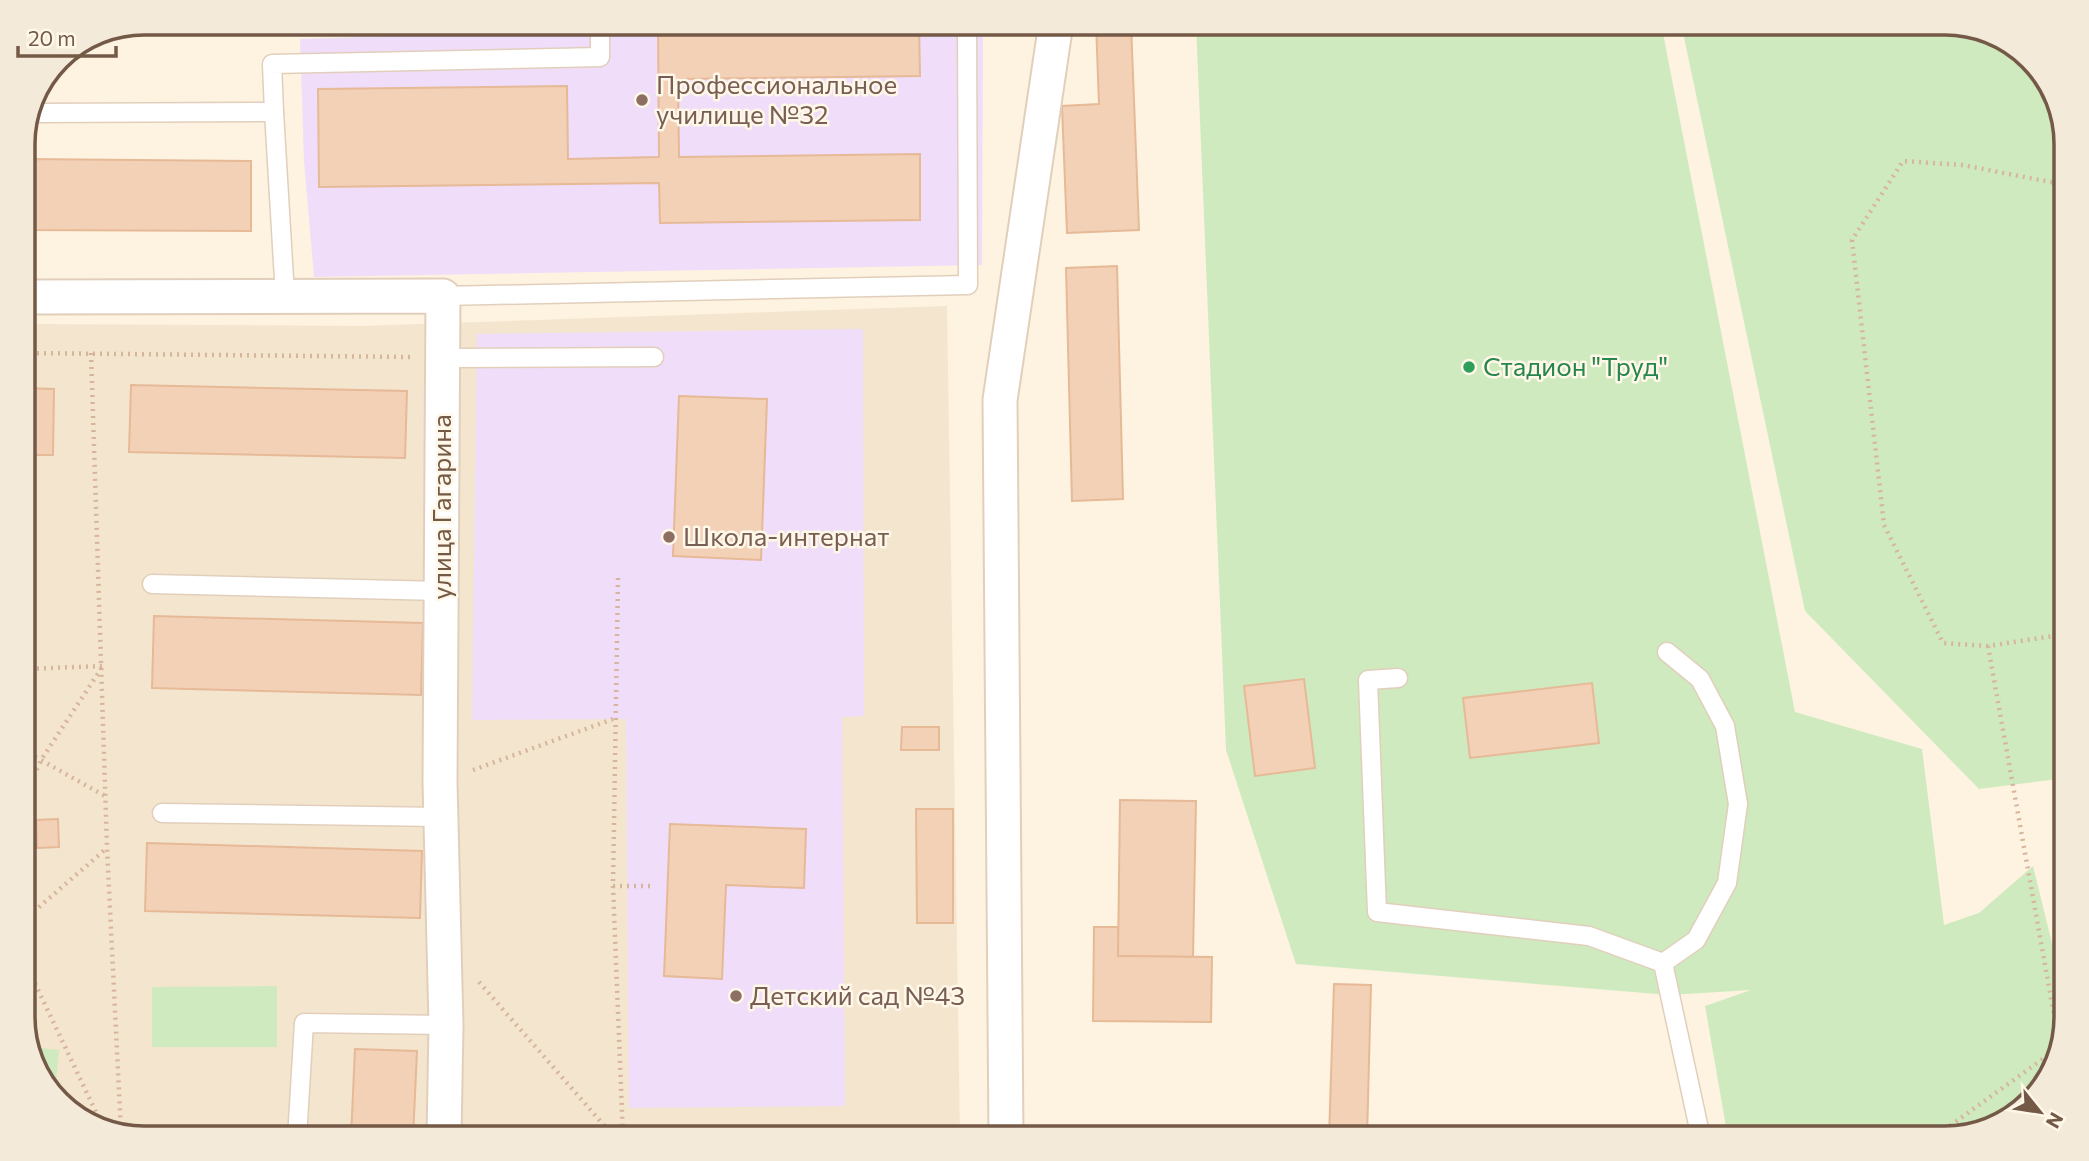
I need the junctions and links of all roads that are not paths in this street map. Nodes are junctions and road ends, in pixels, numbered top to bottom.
1 (600, 35) edge
2 (967, 35) edge
3 (1054, 35) edge
4 (274, 112) junction
5 (40, 113) edge
6 (285, 296) junction
7 (443, 296) junction
8 (35, 297) edge
9 (654, 356) dead end
10 (443, 358) junction
11 (152, 584) dead end
12 (441, 591) junction
13 (1667, 652) dead end
14 (1398, 678) dead end
15 (162, 813) dead end
16 (441, 817) junction
17 (1663, 963) junction
18 (446, 1025) junction
19 (298, 1126) edge
20 (444, 1126) edge
21 (1006, 1126) edge
22 (1698, 1126) edge

1 - 4 lane
2 - 7 lane
3 - 21 street
4 - 5 lane
4 - 6 lane
6 - 7 street
6 - 8 street
7 - 10 street, улица Гагарина
9 - 10 lane
10 - 12 street, улица Гагарина
11 - 12 lane
12 - 16 street, улица Гагарина
13 - 17 lane
14 - 17 lane
15 - 16 lane
16 - 18 street, улица Гагарина
17 - 22 lane
18 - 19 lane
18 - 20 street, улица Гагарина

